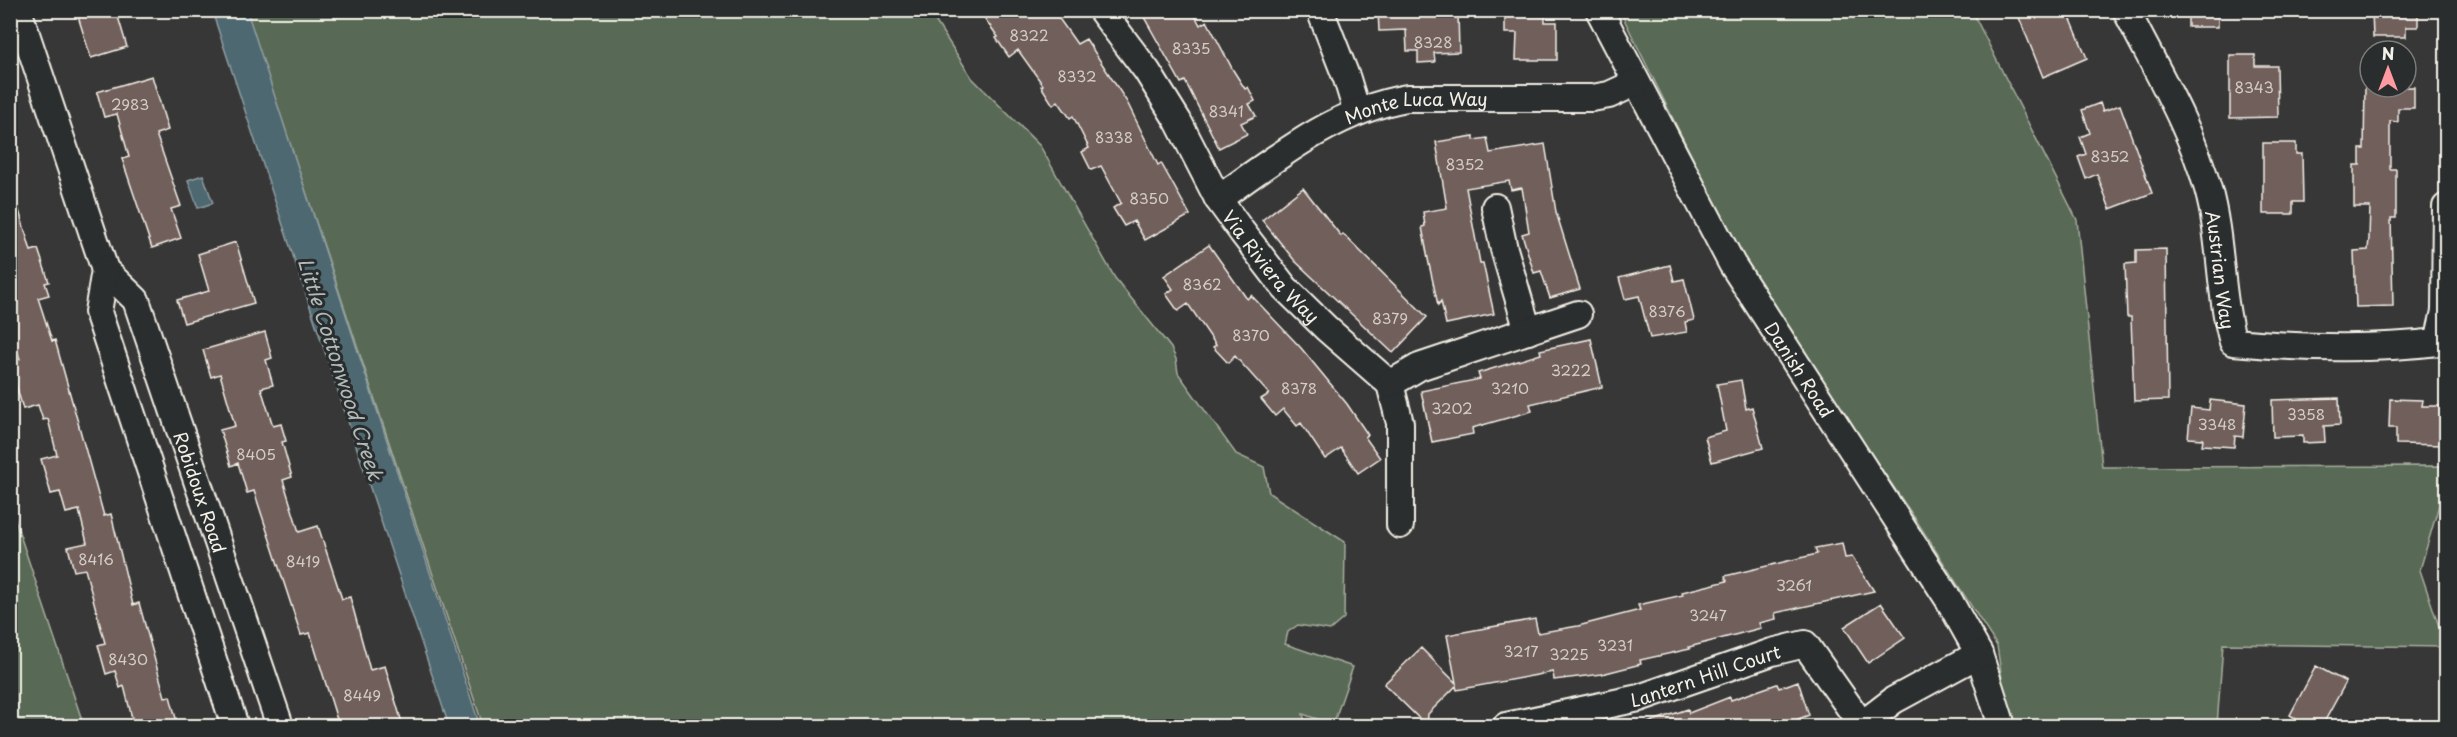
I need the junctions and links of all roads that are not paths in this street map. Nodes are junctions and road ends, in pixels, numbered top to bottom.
1 (18, 10) edge
2 (1101, 10) edge
3 (1320, 10) edge
4 (1599, 10) edge
5 (2126, 10) edge
6 (1635, 83) junction
7 (1357, 112) junction
8 (1218, 199) junction
9 (1495, 207) dead end
10 (2446, 207) edge
11 (105, 270) junction
12 (1578, 314) dead end
13 (1528, 331) junction
14 (1390, 384) junction
15 (1400, 525) dead end
16 (1978, 654) junction
17 (235, 726) edge
18 (280, 726) edge
19 (1506, 726) edge
20 (1861, 726) edge
21 (2002, 726) edge

1 - 11 street, Robidoux Road
2 - 8 street, Via Riviera Way
3 - 7 street
4 - 6 street, Danish Road
5 - 10 street, Austrian Way
6 - 7 street, Monte Luca Way
6 - 16 street, Danish Road
7 - 8 street, Monte Luca Way
8 - 14 street, Via Riviera Way
9 - 13 street
11 - 17 street, Robidoux Road
11 - 18 street, Robidoux Road
12 - 13 street
13 - 14 street
14 - 15 street
16 - 20 street
16 - 21 street, Danish Road
19 - 20 street, Lantern Hill Court

